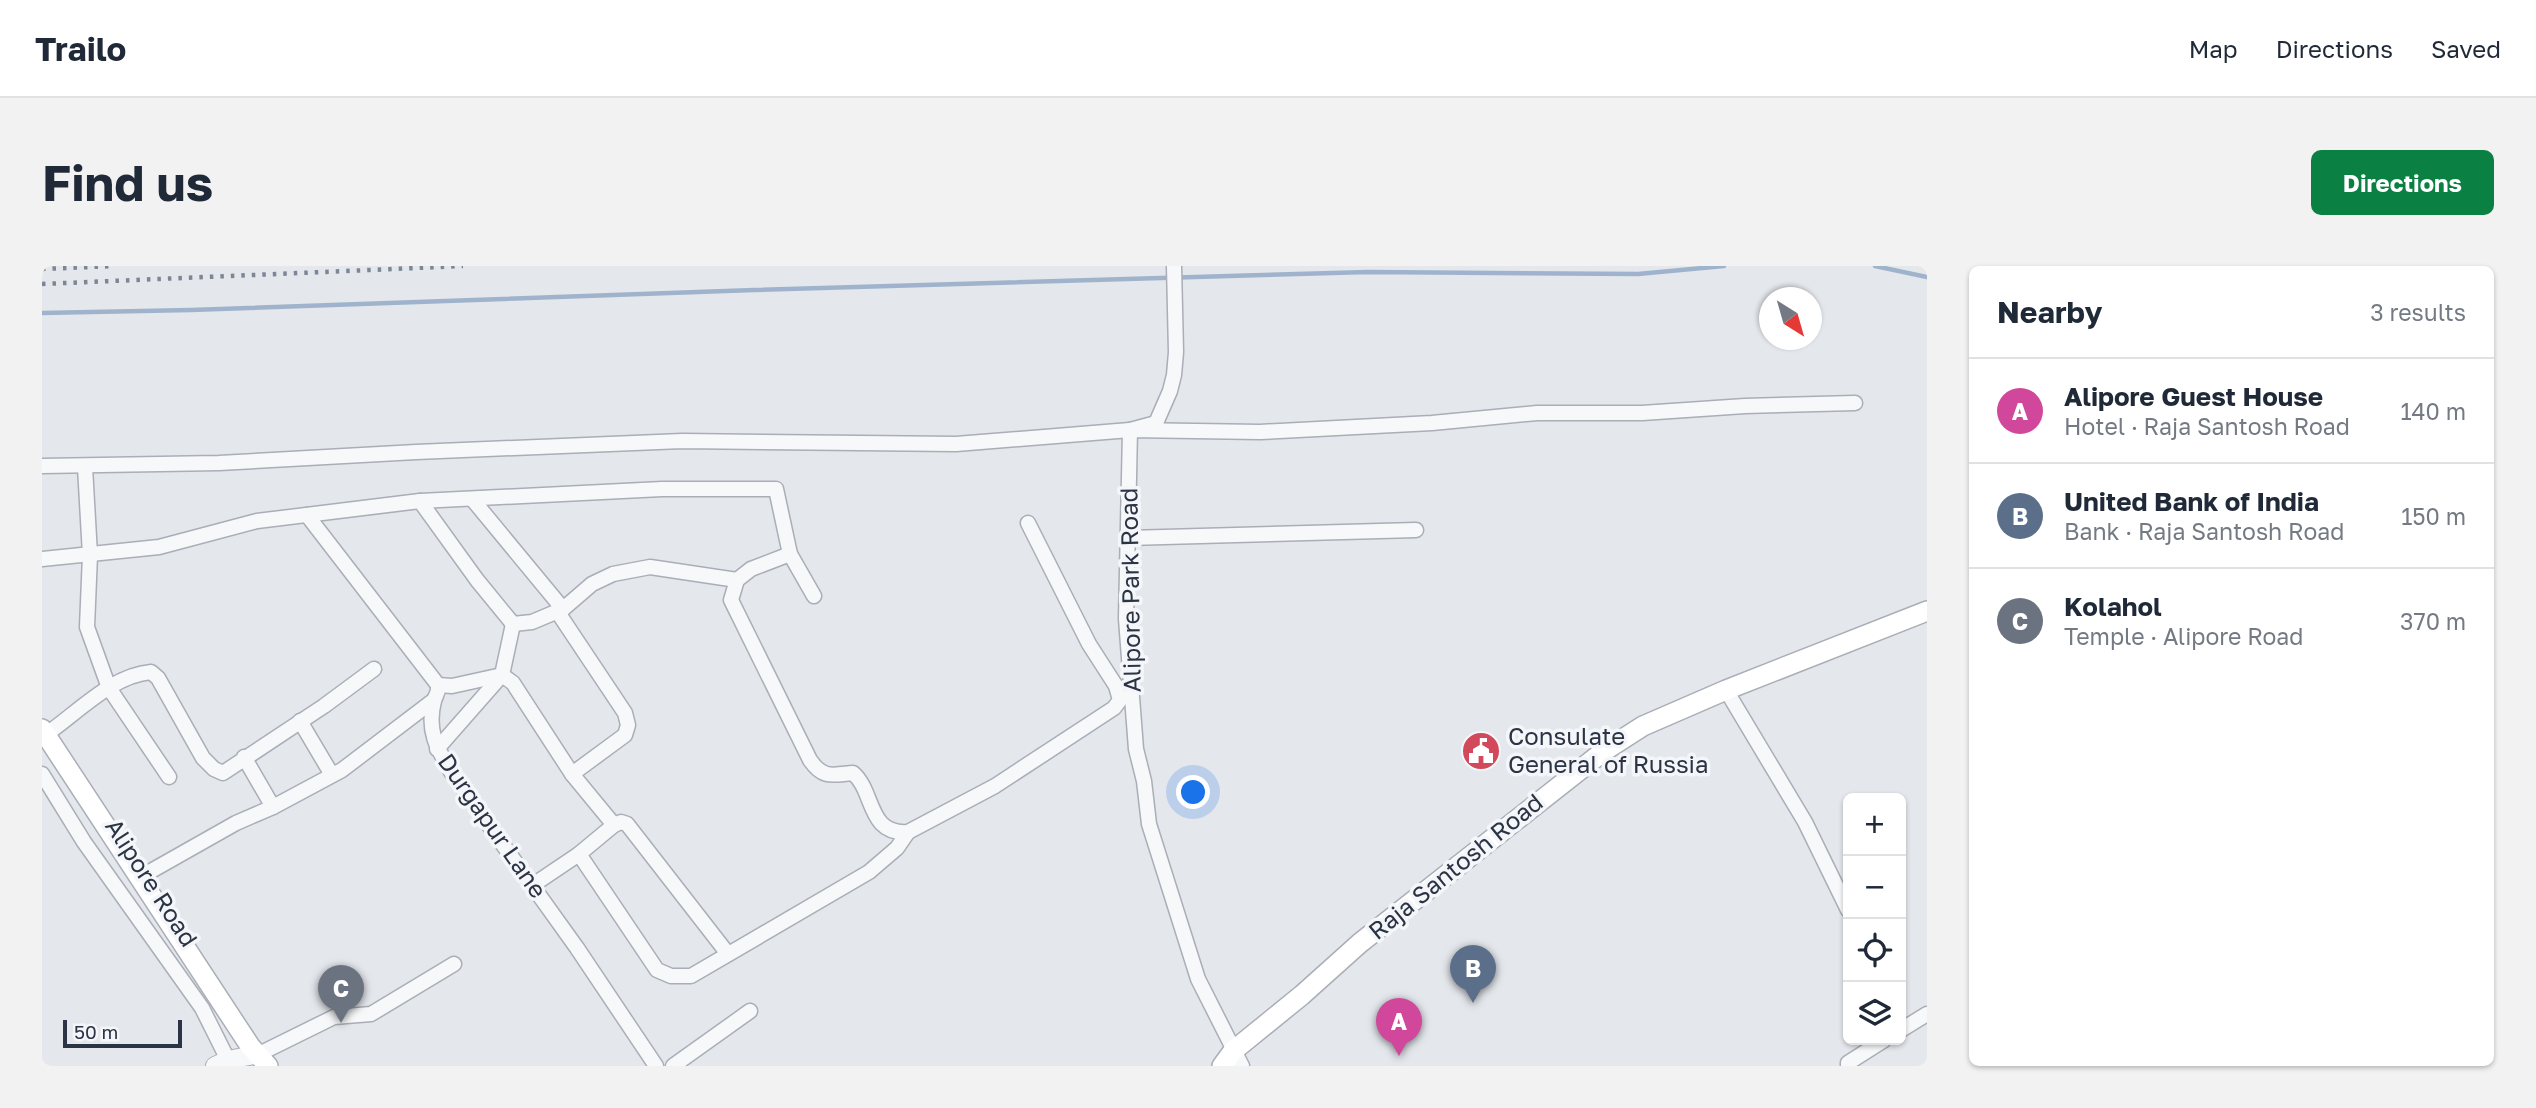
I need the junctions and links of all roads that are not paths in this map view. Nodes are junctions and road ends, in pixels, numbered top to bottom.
1 (1174, 266) edge
2 (1855, 403) dead end
3 (1130, 429) junction
4 (42, 466) edge
5 (85, 467) junction
6 (473, 500) junction
7 (420, 501) junction
8 (307, 515) junction
9 (1028, 523) dead end
10 (1416, 530) dead end
11 (1128, 538) junction
12 (790, 554) junction
13 (90, 555) junction
14 (42, 559) edge
15 (737, 580) junction
16 (814, 596) dead end
17 (560, 610) junction
18 (1927, 611) edge
19 (513, 624) junction
20 (374, 669) dead end
21 (502, 675) junction
22 (438, 685) junction
23 (109, 688) junction
24 (1726, 690) junction
25 (434, 700) junction
26 (42, 713) edge
27 (300, 721) junction
28 (47, 729) edge
29 (437, 749) junction
30 (244, 757) junction
31 (42, 774) edge
32 (572, 774) junction
33 (332, 775) junction
34 (169, 777) dead end
35 (273, 807) junction
36 (614, 825) junction
37 (908, 832) junction
38 (579, 854) junction
39 (144, 874) junction
40 (533, 885) junction
41 (1843, 900) edge
42 (728, 954) junction
43 (454, 964) dead end
44 (750, 1011) dead end
45 (1927, 1014) edge
46 (1906, 1027) edge
47 (1875, 1045) edge
48 (258, 1052) edge
49 (1232, 1061) edge
50 (221, 1063) edge
51 (656, 1066) edge
52 (673, 1066) edge
53 (1848, 1066) edge

1 - 3 street
2 - 3 street
3 - 5 street
3 - 11 street, Alipore Park Road
4 - 5 street
5 - 13 street
6 - 7 street
6 - 12 street
6 - 17 street
7 - 8 street
7 - 19 street
8 - 13 street
8 - 22 street
9 - 37 street
10 - 11 street
11 - 49 street, Alipore Park Road
12 - 15 street
12 - 16 street
13 - 14 street
13 - 23 street
15 - 17 street
15 - 37 street
17 - 19 street
17 - 32 street
18 - 24 main road, Raja Santosh Road
19 - 21 street
20 - 27 street
21 - 22 street
21 - 29 street
21 - 32 street
22 - 25 street, Durgapur Lane
23 - 28 street
23 - 30 street
23 - 34 street
24 - 41 street
24 - 49 main road, Raja Santosh Road
25 - 29 street, Durgapur Lane
25 - 33 street
26 - 28 main road, Alipore Road
27 - 30 street
27 - 33 street
28 - 39 main road, Alipore Road
28 - 48 main road, Alipore Road
29 - 40 street, Durgapur Lane
30 - 35 street
31 - 50 street
32 - 36 street
33 - 35 street
35 - 39 street
36 - 38 street
36 - 42 street
37 - 42 street
38 - 40 street
38 - 42 street
39 - 48 main road, Alipore Road
40 - 51 street, Durgapur Lane
43 - 48 street
44 - 52 street
45 - 46 street
47 - 53 street
48 - 50 street

